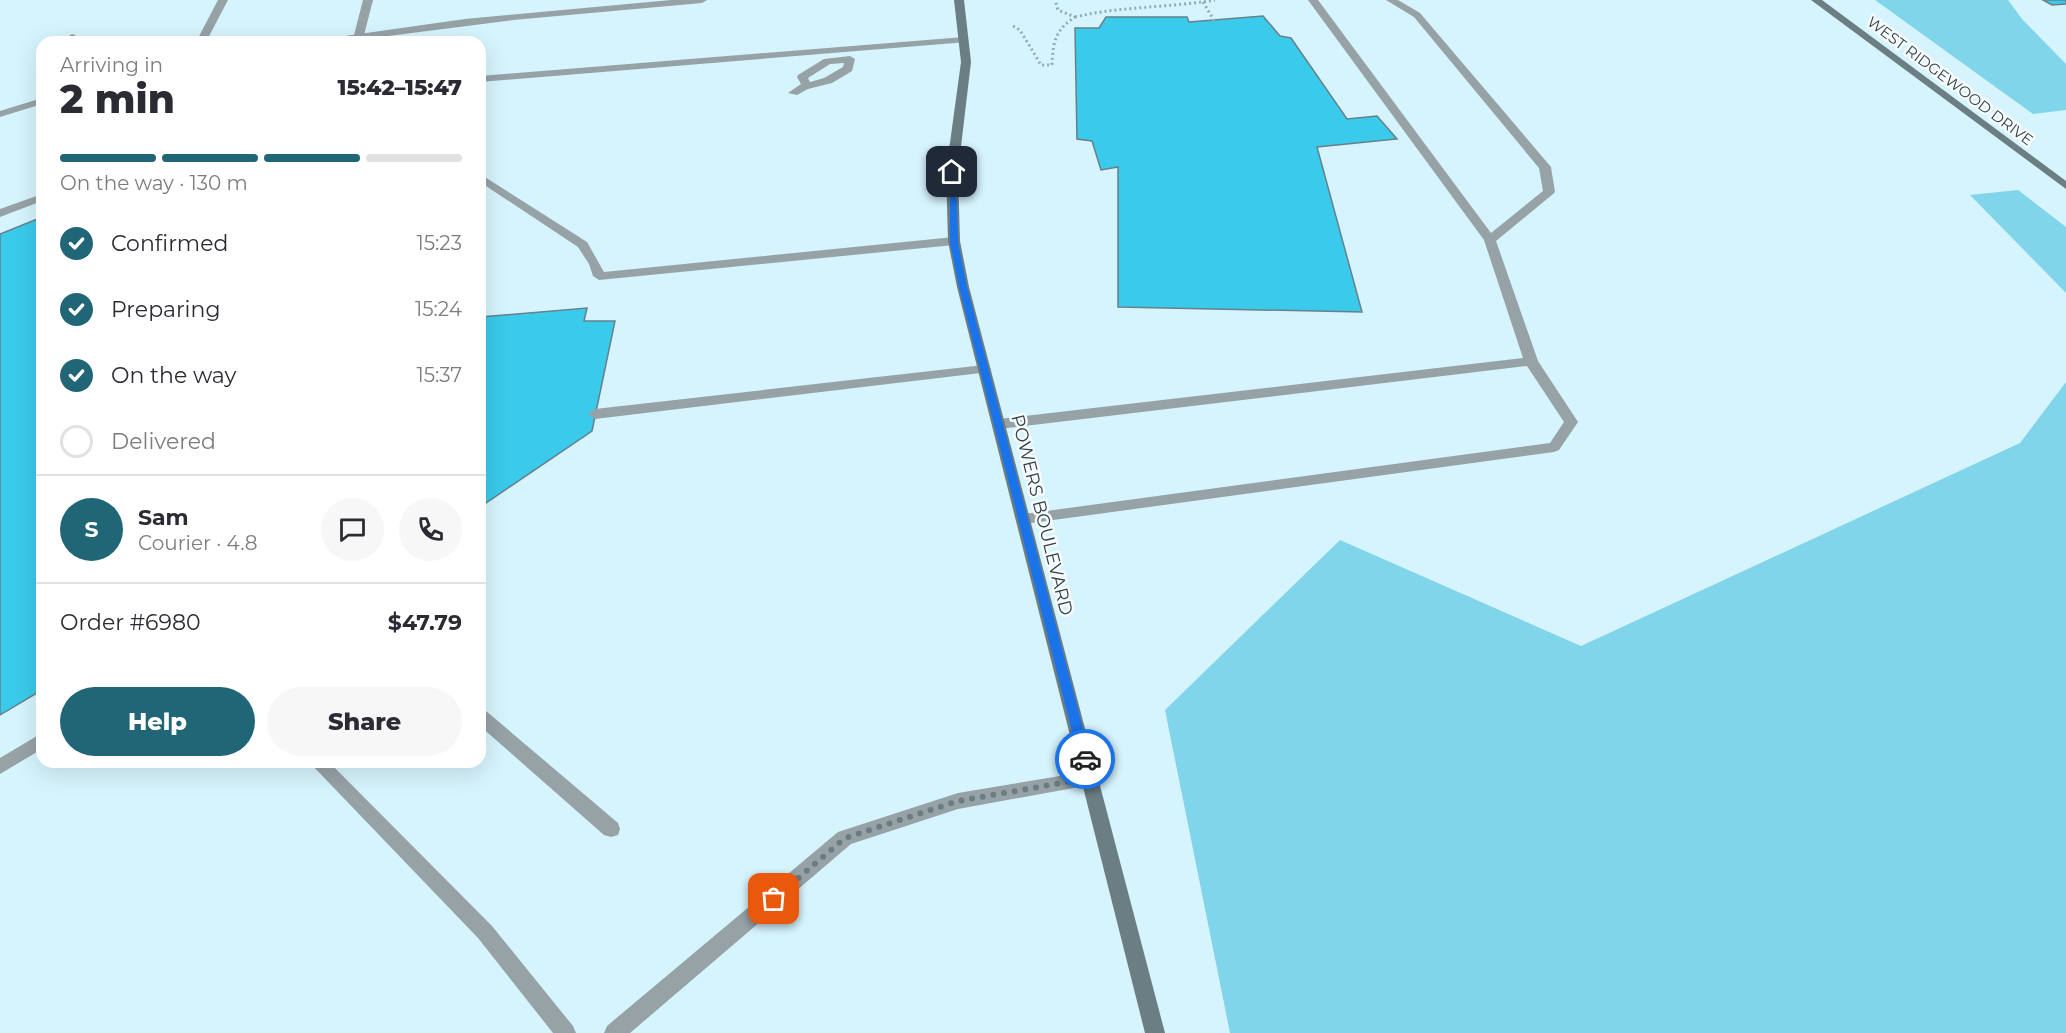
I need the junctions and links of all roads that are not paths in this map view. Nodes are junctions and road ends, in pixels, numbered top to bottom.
1 (223, 0) edge
2 (368, 0) edge
3 (702, 0) edge
4 (959, 0) edge
5 (1313, 0) edge
6 (1391, 0) edge
7 (1816, 0) edge
8 (644, 3) edge
9 (359, 35) junction
10 (204, 36) edge
11 (354, 36) edge
12 (964, 40) junction
13 (874, 47) junction
14 (850, 59) junction
15 (486, 79) edge
16 (806, 84) junction
17 (792, 93) dead end
18 (36, 103) edge
19 (0, 114) edge
20 (486, 181) edge
21 (2066, 186) edge
22 (36, 199) edge
23 (0, 213) edge
24 (1490, 240) junction
25 (954, 242) junction
26 (1531, 362) junction
27 (984, 369) junction
28 (596, 414) dead end
29 (999, 424) junction
30 (1024, 519) junction
31 (486, 721) edge
32 (36, 744) edge
33 (0, 767) edge
34 (324, 768) edge
35 (1090, 778) junction
36 (611, 829) dead end
37 (566, 1033) edge
38 (614, 1033) edge
39 (1155, 1033) edge

1 - 10 street
2 - 9 street
3 - 8 street
4 - 12 street, POWERS BOULEVARD
5 - 24 street
6 - 24 street
7 - 21 street, WEST RIDGEWOOD DRIVE
8 - 9 street
9 - 11 street
12 - 13 street
12 - 25 street, POWERS BOULEVARD
13 - 14 street
13 - 15 street
14 - 16 street
14 - 16 street
16 - 17 street
18 - 19 street
20 - 25 street
22 - 23 street
24 - 26 street
25 - 27 street, POWERS BOULEVARD
26 - 29 street
26 - 30 street
27 - 28 street
27 - 29 street, POWERS BOULEVARD
29 - 30 street, POWERS BOULEVARD
30 - 35 street, POWERS BOULEVARD
31 - 36 street
32 - 33 street
34 - 37 street
35 - 38 street
35 - 39 street, POWERS BOULEVARD

